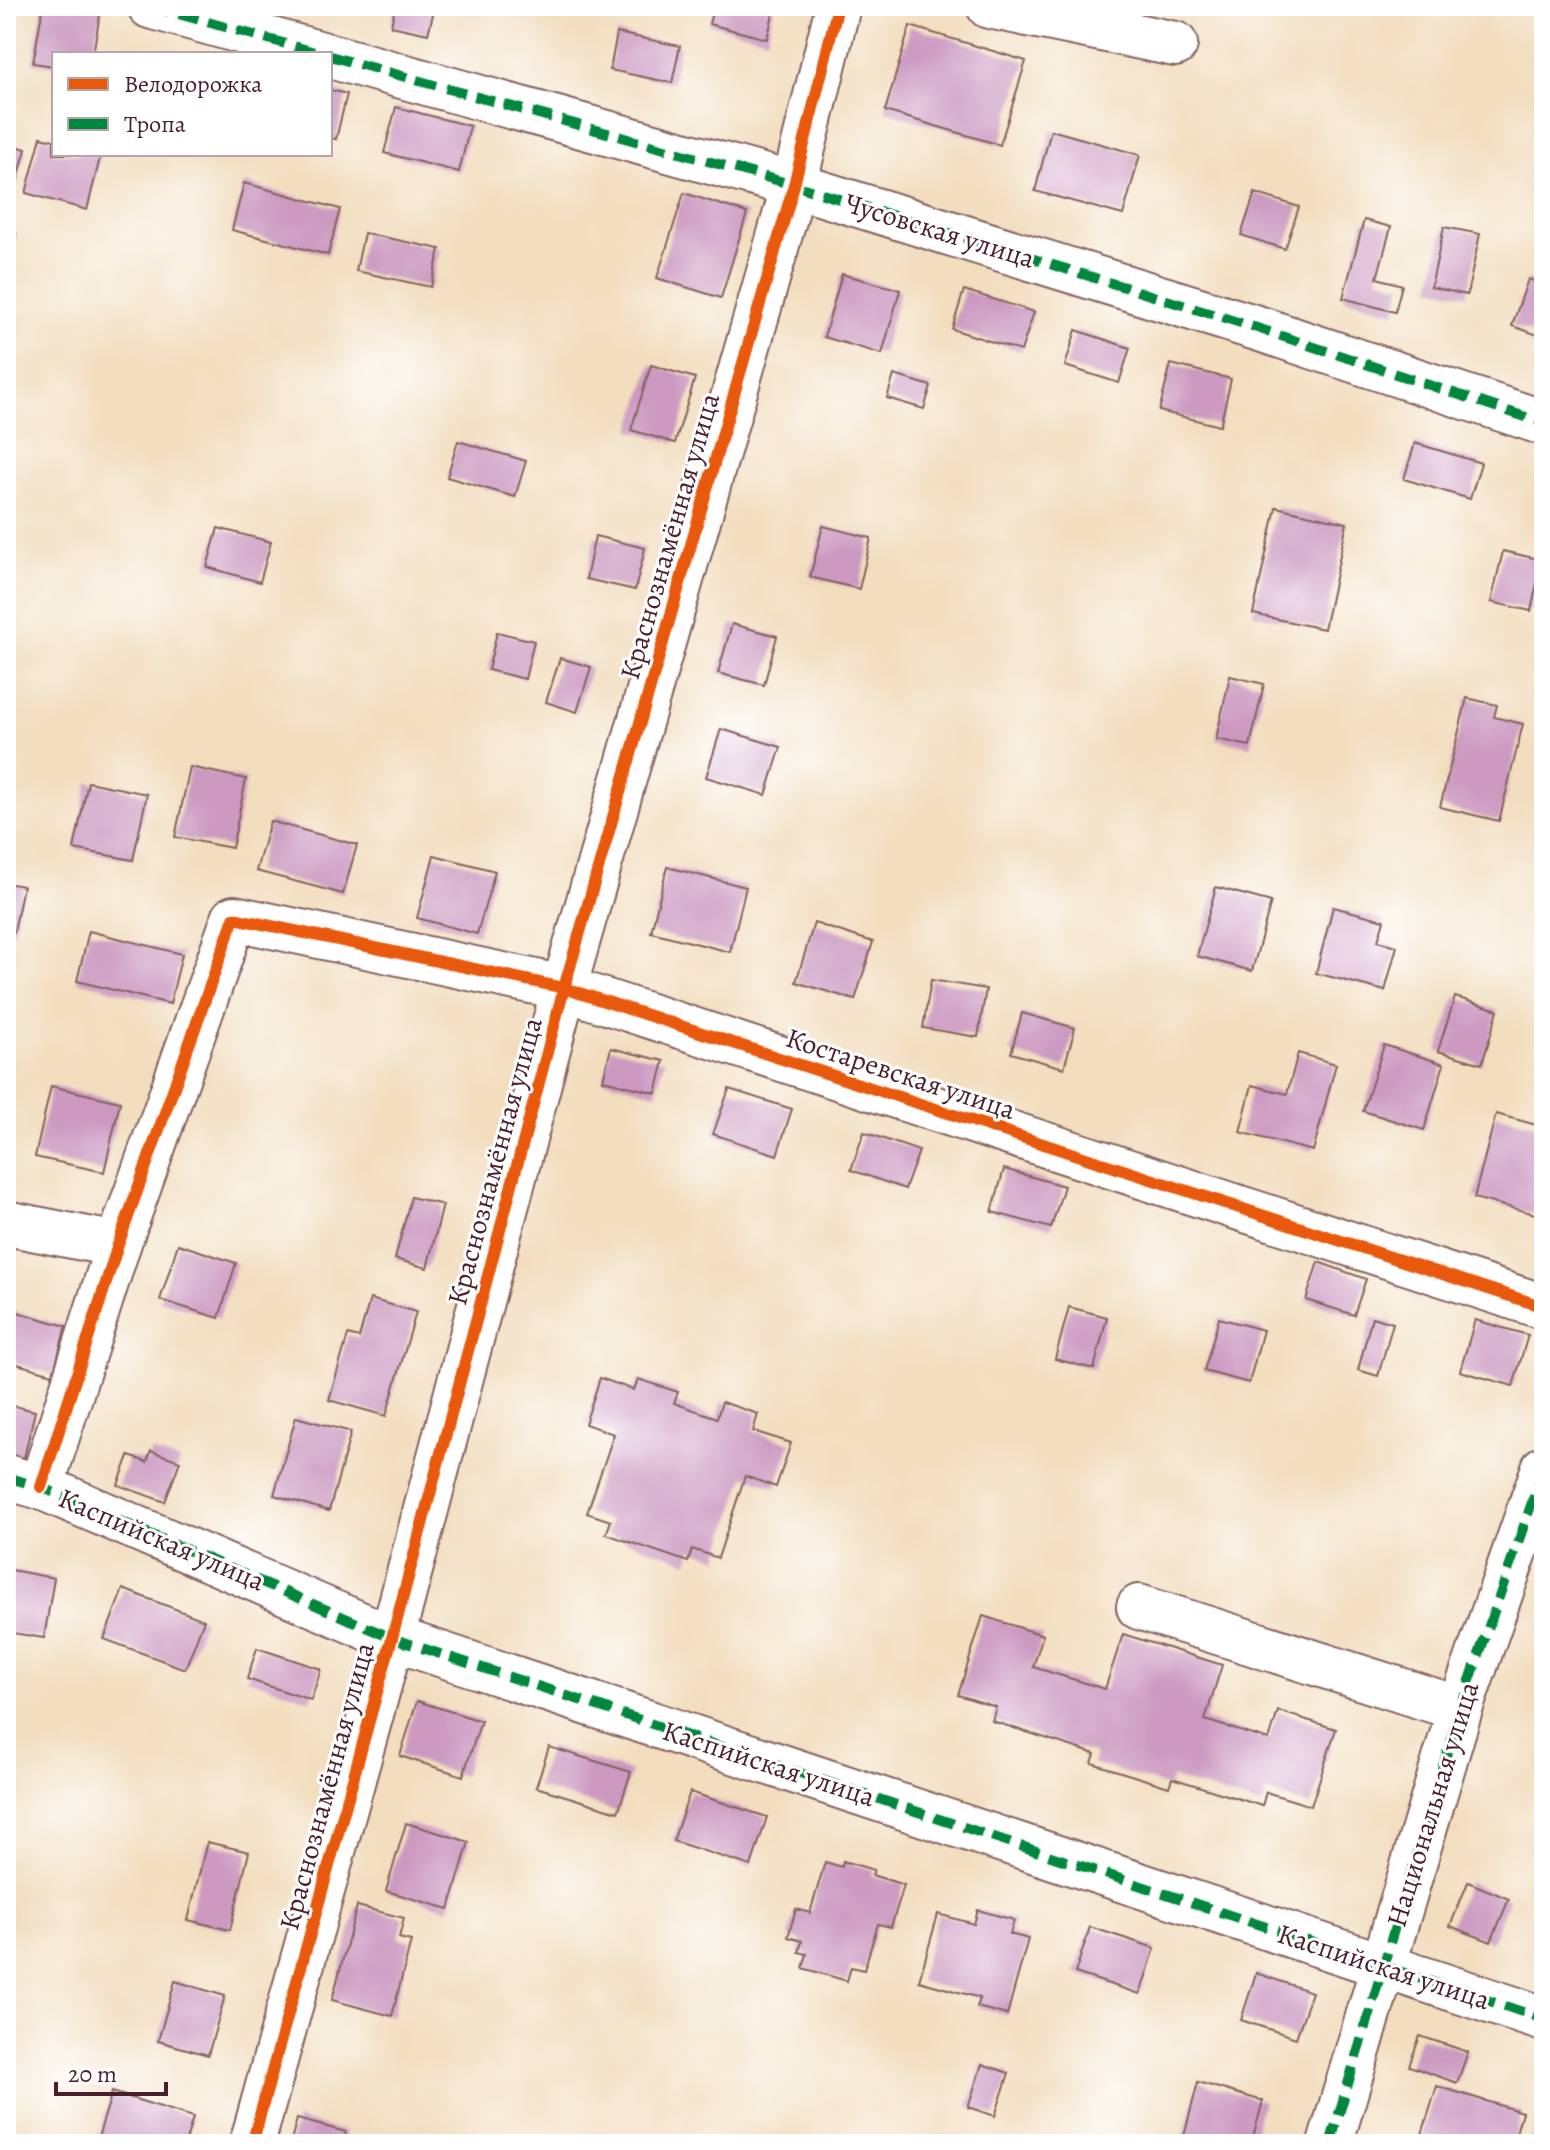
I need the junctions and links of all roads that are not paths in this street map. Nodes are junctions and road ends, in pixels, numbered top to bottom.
1 (150, 6) edge
2 (838, 6) edge
3 (989, 6) edge
4 (1175, 44) dead end
5 (315, 52) edge
6 (332, 57) edge
7 (794, 185) junction
8 (1544, 423) edge
9 (564, 988) junction
10 (6, 1223) edge
11 (118, 1245) junction
12 (1544, 1307) edge
13 (1544, 1468) edge
14 (24, 1482) edge
15 (1139, 1607) dead end
16 (392, 1638) junction
17 (1460, 1709) junction
18 (1382, 1966) junction
19 (1544, 2019) edge
20 (252, 2144) edge
21 (1330, 2144) edge

1 - 5 street
2 - 7 street, Краснознамённая улица
3 - 4 street
6 - 7 street, Чусовская улица
7 - 8 street, Чусовская улица
7 - 9 street, Краснознамённая улица
9 - 11 street, Костаревская улица
9 - 12 street, Костаревская улица
9 - 16 street, Краснознамённая улица
10 - 11 street
11 - 14 street
13 - 17 street, Национальная улица
14 - 16 street, Каспийская улица
15 - 17 street
16 - 18 street, Каспийская улица
16 - 20 street, Краснознамённая улица
17 - 18 street, Национальная улица
18 - 19 street, Каспийская улица
18 - 21 street, Национальная улица

